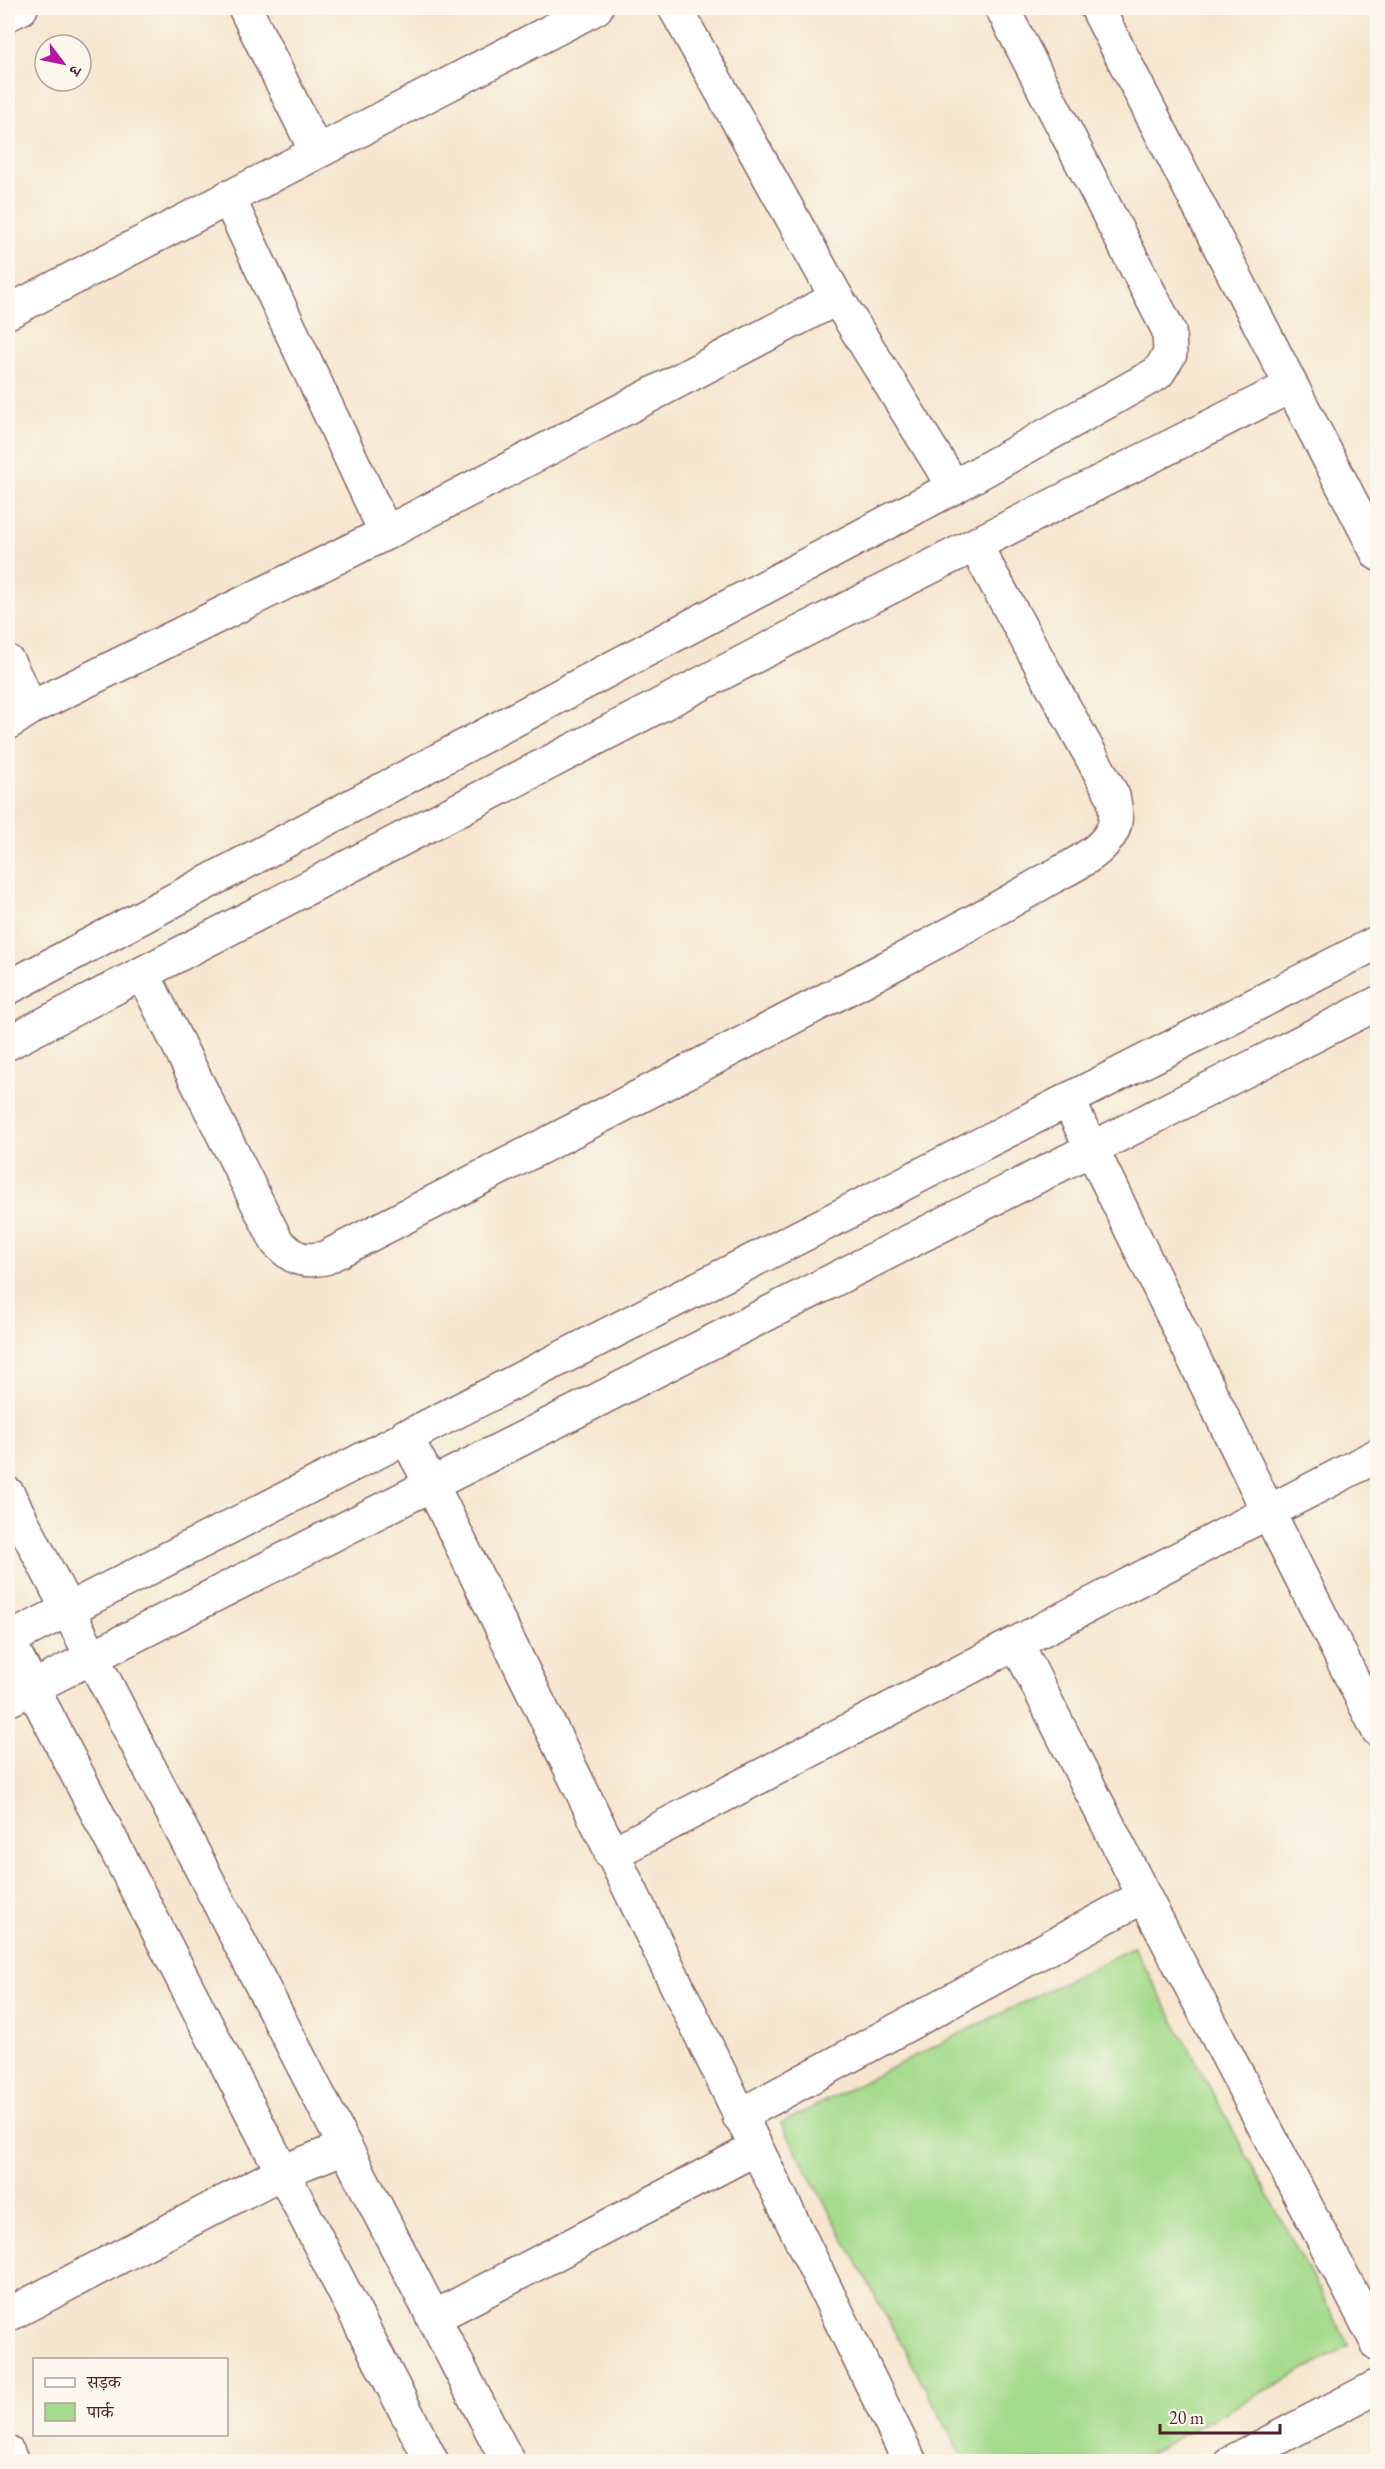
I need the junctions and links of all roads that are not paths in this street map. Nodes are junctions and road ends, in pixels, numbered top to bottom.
1 (21, 8) edge
2 (245, 8) edge
3 (596, 8) edge
4 (675, 8) edge
5 (1002, 8) edge
6 (1097, 8) edge
7 (8, 14) edge
8 (316, 151) junction
9 (228, 197) junction
10 (837, 298) junction
11 (8, 312) edge
12 (1291, 387) junction
13 (954, 487) junction
14 (386, 533) junction
15 (975, 545) junction
16 (1377, 554) edge
17 (8, 662) edge
18 (19, 715) edge
19 (1377, 942) edge
20 (143, 974) junction
21 (8, 988) edge
22 (1377, 1003) edge
23 (8, 1043) edge
24 (1068, 1100) junction
25 (1091, 1150) junction
26 (405, 1436) junction
27 (1377, 1455) edge
28 (432, 1485) junction
29 (8, 1494) edge
30 (1269, 1513) junction
31 (67, 1609) junction
32 (8, 1640) edge
33 (1017, 1644) junction
34 (92, 1658) junction
35 (20, 1694) edge
36 (1377, 1730) edge
37 (611, 1854) junction
38 (1144, 1896) junction
39 (739, 2116) junction
40 (345, 2147) junction
41 (755, 2149) junction
42 (282, 2172) junction
43 (8, 2315) edge
44 (434, 2318) junction
45 (1377, 2344) edge
46 (1377, 2385) edge
47 (8, 2453) edge
48 (12, 2462) edge
49 (432, 2462) edge
50 (508, 2462) edge
51 (910, 2462) edge
52 (1232, 2462) edge

1 - 7 street
2 - 8 street
3 - 8 street
4 - 10 street
5 - 13 street
6 - 12 street
8 - 9 street
9 - 11 street
9 - 14 street
10 - 13 street
10 - 14 street
12 - 15 street
12 - 16 street
13 - 21 street
14 - 18 street
15 - 20 street
15 - 20 street
17 - 18 street
19 - 24 street
20 - 23 street
22 - 25 street
24 - 25 street
24 - 26 street
25 - 28 street
25 - 30 street
26 - 28 street
26 - 31 street
27 - 30 street
28 - 34 street
28 - 37 street
29 - 31 street
30 - 33 street
30 - 36 street
31 - 32 street
31 - 34 street
32 - 35 street
33 - 37 street
33 - 38 street
34 - 35 street
34 - 40 street
35 - 42 street
37 - 39 street
38 - 39 street
38 - 45 street
39 - 41 street
40 - 42 street
40 - 44 street
41 - 44 street
41 - 51 street
42 - 43 street
42 - 49 street
44 - 50 street
46 - 52 street
47 - 48 street

